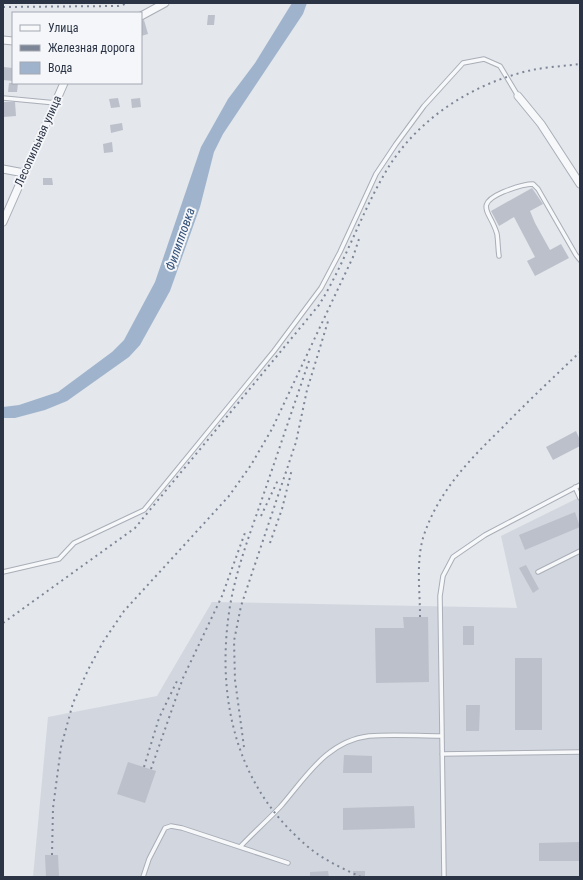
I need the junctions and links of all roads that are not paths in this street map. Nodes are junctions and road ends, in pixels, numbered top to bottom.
1 (165, 3) edge
2 (142, 15) edge
3 (64, 84) edge
4 (518, 96) joint
5 (3, 98) edge
6 (56, 103) junction
7 (3, 169) edge
8 (24, 173) junction
9 (580, 184) edge
10 (3, 222) edge
11 (498, 256) dead end
12 (580, 260) edge
13 (580, 485) edge
14 (575, 487) junction
15 (580, 498) edge
16 (580, 551) edge
17 (3, 572) edge
18 (538, 572) dead end
19 (442, 736) junction
20 (580, 752) edge
21 (442, 754) junction
22 (240, 847) junction
23 (288, 863) dead end
24 (143, 877) edge
25 (444, 877) edge

1 - 2 street
3 - 6 street, Лесопильная улица
4 - 9 street
4 - 17 lane
5 - 6 lane
6 - 8 street, Лесопильная улица
7 - 8 street
8 - 10 street, Лесопильная улица
11 - 12 lane
13 - 14 lane
14 - 15 lane
14 - 19 lane
16 - 18 lane
19 - 21 lane
19 - 22 lane
20 - 21 lane
21 - 25 lane
22 - 23 lane
22 - 24 lane

